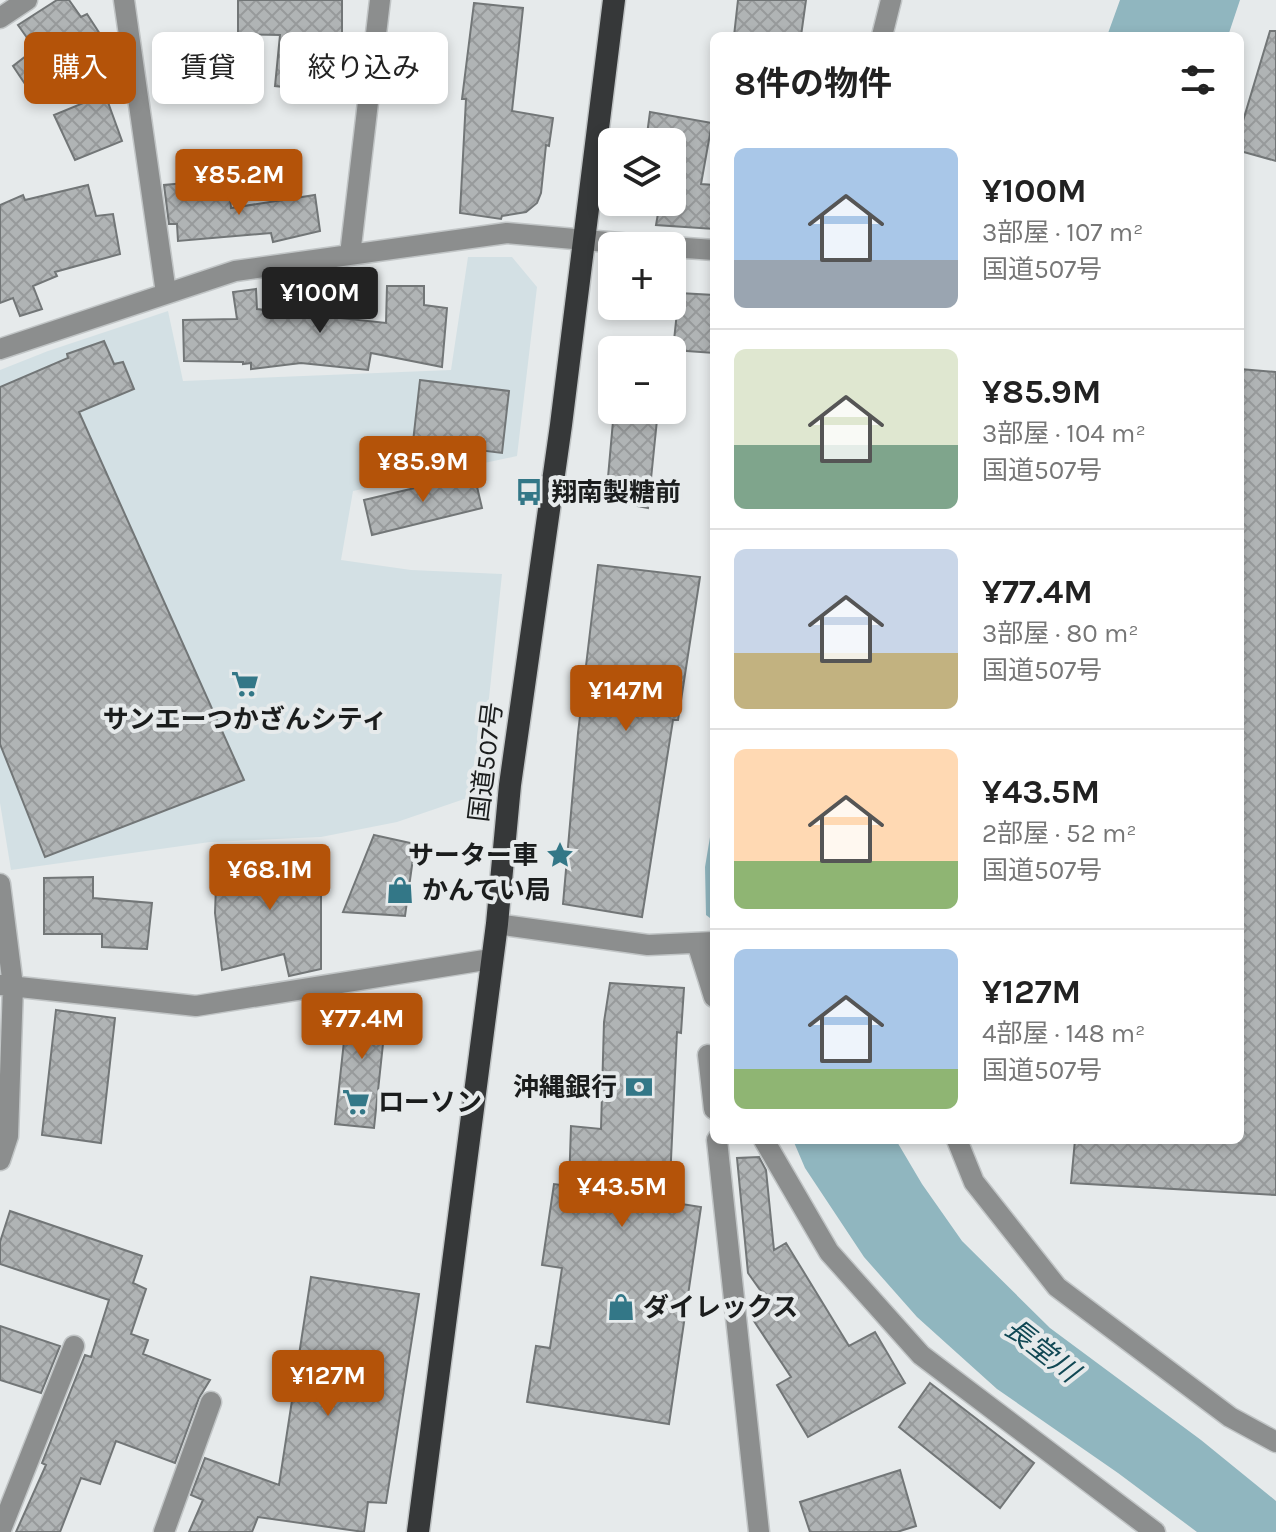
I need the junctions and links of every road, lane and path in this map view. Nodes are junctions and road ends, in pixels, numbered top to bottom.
1 (27, 0) edge
2 (124, 0) edge
3 (380, 0) edge
4 (614, 0) edge
5 (891, 0) edge
6 (0, 18) edge
7 (883, 32) edge
8 (584, 240) junction
9 (598, 241) edge
10 (686, 248) edge
11 (710, 250) edge
12 (350, 255) junction
13 (166, 293) junction
14 (0, 349) edge
15 (0, 884) edge
16 (497, 924) junction
17 (705, 942) edge
18 (491, 959) junction
19 (710, 973) edge
20 (6, 985) edge
21 (708, 1055) dead end
22 (710, 1073) edge
23 (717, 1144) edge
24 (766, 1144) edge
25 (959, 1144) edge
26 (0, 1160) edge
27 (74, 1346) dead end
28 (211, 1402) dead end
29 (1276, 1442) edge
30 (0, 1532) edge
31 (164, 1532) edge
32 (418, 1532) edge
33 (759, 1532) edge
34 (1155, 1532) edge

1 - 6 street
2 - 13 street
3 - 12 street
4 - 8 highway, 国道507号
5 - 7 street
8 - 9 street
8 - 12 street
8 - 16 highway, 国道507号
10 - 11 street
12 - 13 street
13 - 14 street
15 - 20 street
16 - 17 street
16 - 18 highway, 国道507号
17 - 19 street
18 - 20 street
18 - 32 highway, 国道507号
20 - 26 street
21 - 22 street
23 - 33 street
24 - 34 street
25 - 29 street
27 - 30 street
28 - 31 street

